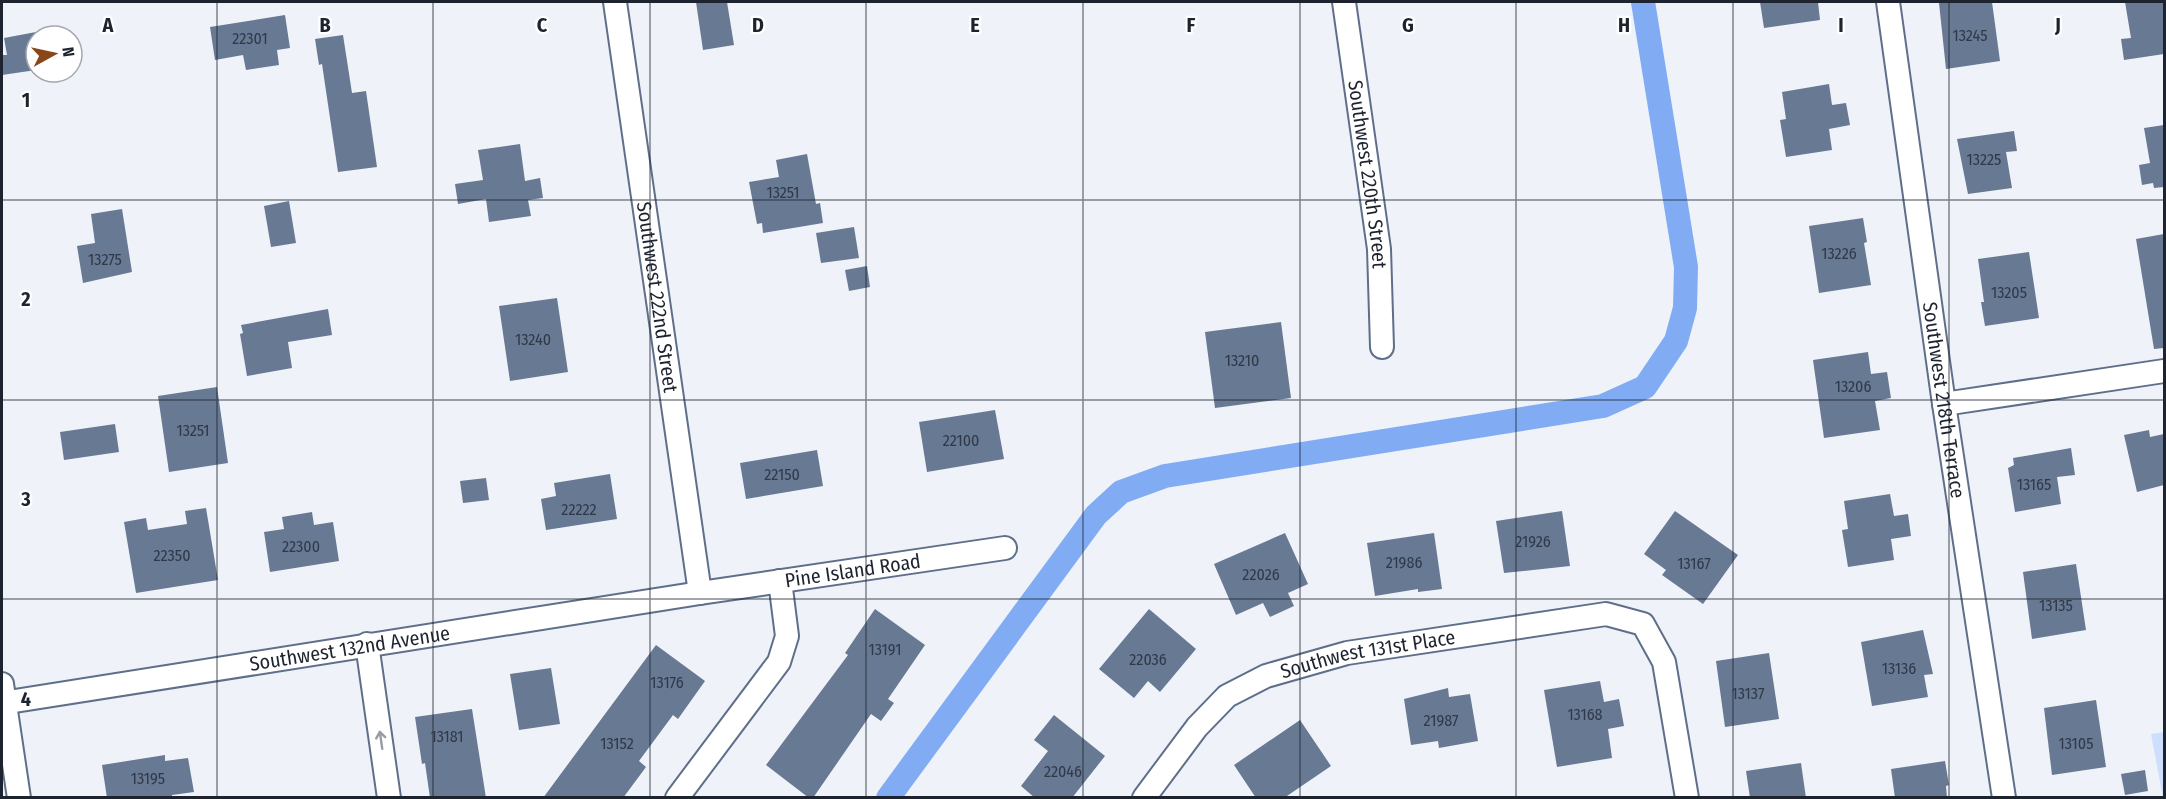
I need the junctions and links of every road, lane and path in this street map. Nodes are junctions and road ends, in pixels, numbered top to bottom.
1 (615, 2) edge
2 (1344, 2) edge
3 (1888, 2) edge
4 (1382, 347) dead end
5 (2164, 371) edge
6 (1944, 404) junction
7 (1005, 548) dead end
8 (780, 581) junction
9 (700, 593) junction
10 (367, 644) junction
11 (2, 696) edge
12 (19, 798) edge
13 (389, 798) edge
14 (677, 798) edge
15 (1144, 798) edge
16 (1687, 798) edge
17 (2004, 798) edge

1 - 9 street, Southwest 222nd Street
2 - 4 street, Southwest 220th Street
3 - 6 street, Southwest 218th Terrace
5 - 6 street
6 - 17 street, Southwest 218th Terrace
7 - 8 street, Pine Island Road
8 - 9 street, Pine Island Road
8 - 14 street
9 - 10 street, Southwest 132nd Avenue
10 - 11 street, Southwest 132nd Avenue
13 -> 10 street
11 - 12 street
15 - 16 street, Southwest 131st Place

